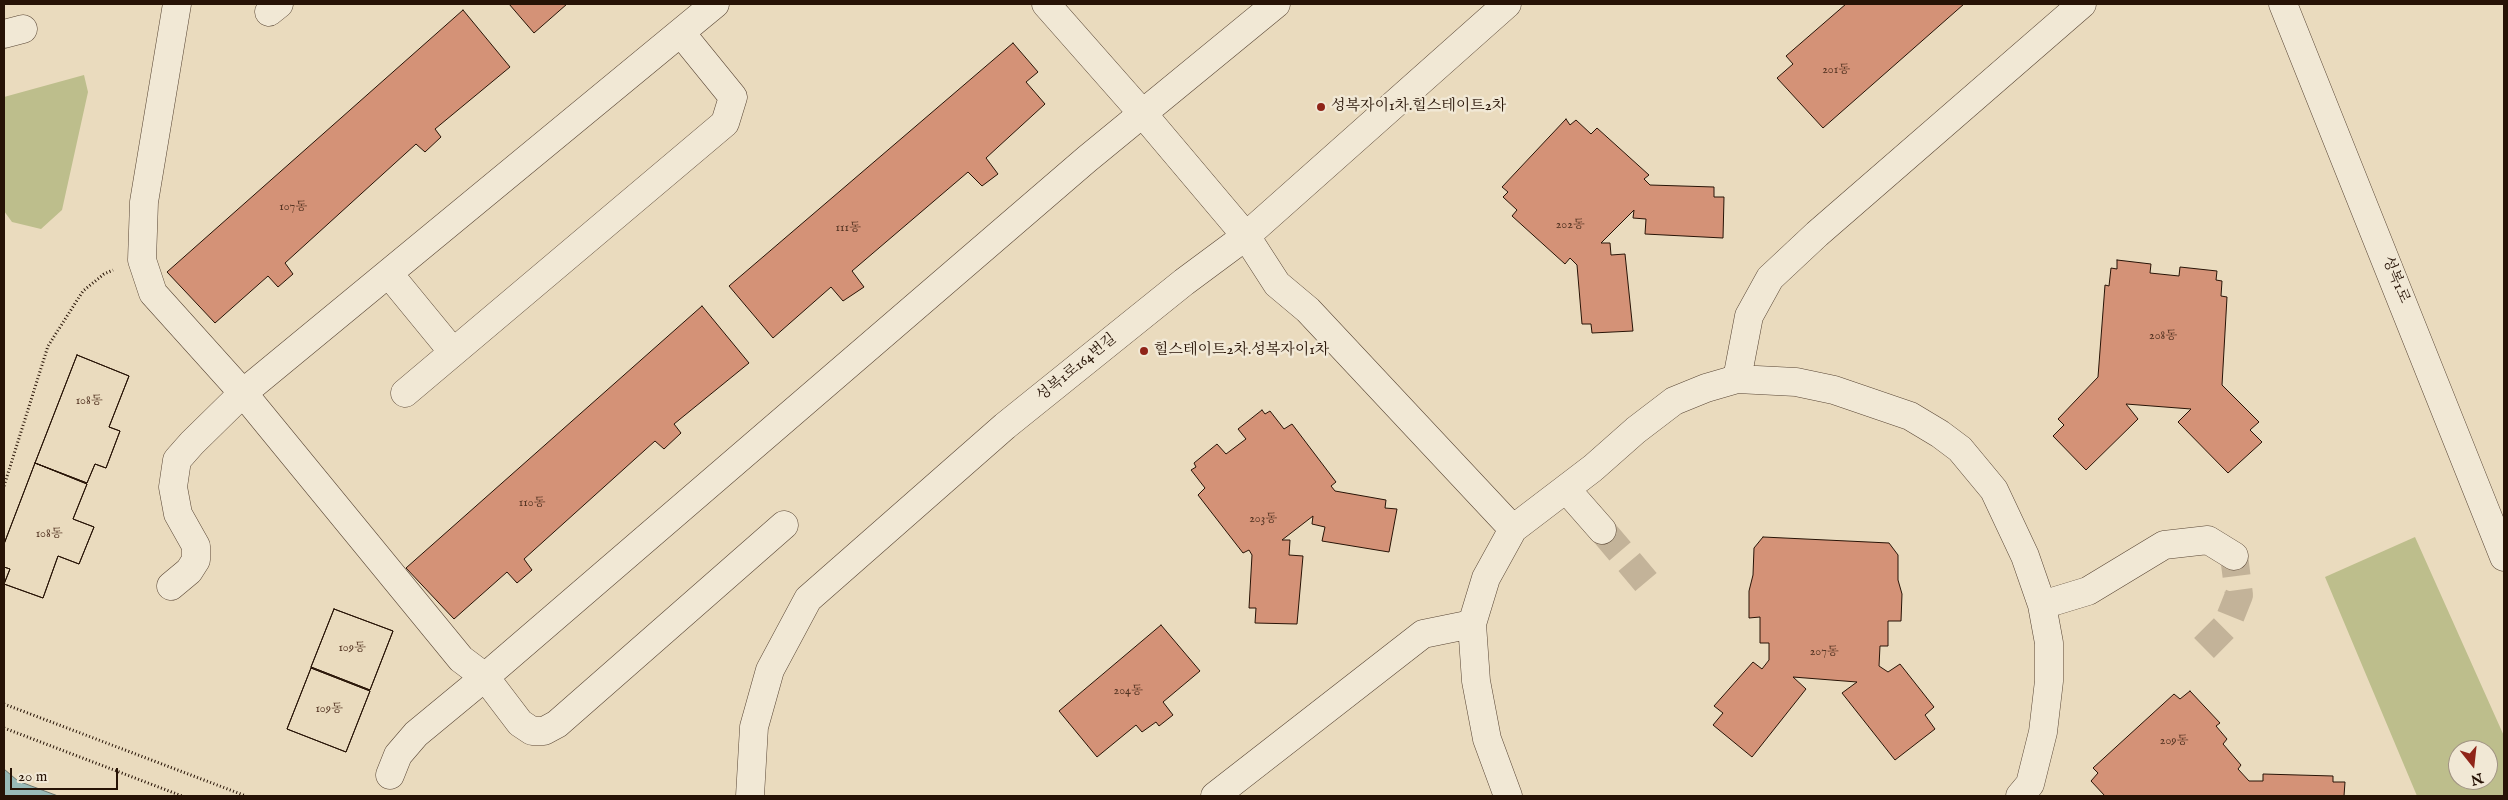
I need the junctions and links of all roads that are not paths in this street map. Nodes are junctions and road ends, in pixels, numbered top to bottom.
1 (178, 4) edge
2 (715, 4) edge
3 (1046, 4) edge
4 (1276, 4) edge
5 (1507, 4) edge
6 (2082, 4) edge
7 (2283, 4) edge
8 (680, 33) junction
9 (1143, 114) junction
10 (1246, 236) junction
11 (389, 274) junction
12 (453, 352) junction
13 (1737, 379) junction
14 (243, 393) junction
15 (405, 393) dead end
16 (1566, 489) junction
17 (784, 526) dead end
18 (1513, 529) junction
19 (1602, 530) tunnel mouth
20 (2234, 556) dead end
21 (2504, 557) edge
22 (171, 586) dead end
23 (2042, 606) junction
24 (1472, 624) junction
25 (485, 677) junction
26 (390, 775) dead end
27 (750, 796) edge
28 (1215, 796) edge
29 (1508, 796) edge
30 (2020, 796) edge

1 - 14 street
2 - 8 street
3 - 9 street
4 - 9 street
5 - 10 street, 성복1로164번길
6 - 13 street
7 - 21 street, 성복1로
8 - 11 street
8 - 12 street
9 - 10 street
9 - 25 street
10 - 18 street
10 - 27 street, 성복1로164번길
11 - 12 street
11 - 14 street
12 - 15 street
13 - 16 street
13 - 23 street
14 - 22 street
14 - 25 street
16 - 18 street
16 - 19 street
17 - 25 street
18 - 24 street
20 - 23 street
23 - 30 street
24 - 28 street
24 - 29 street
25 - 26 street

